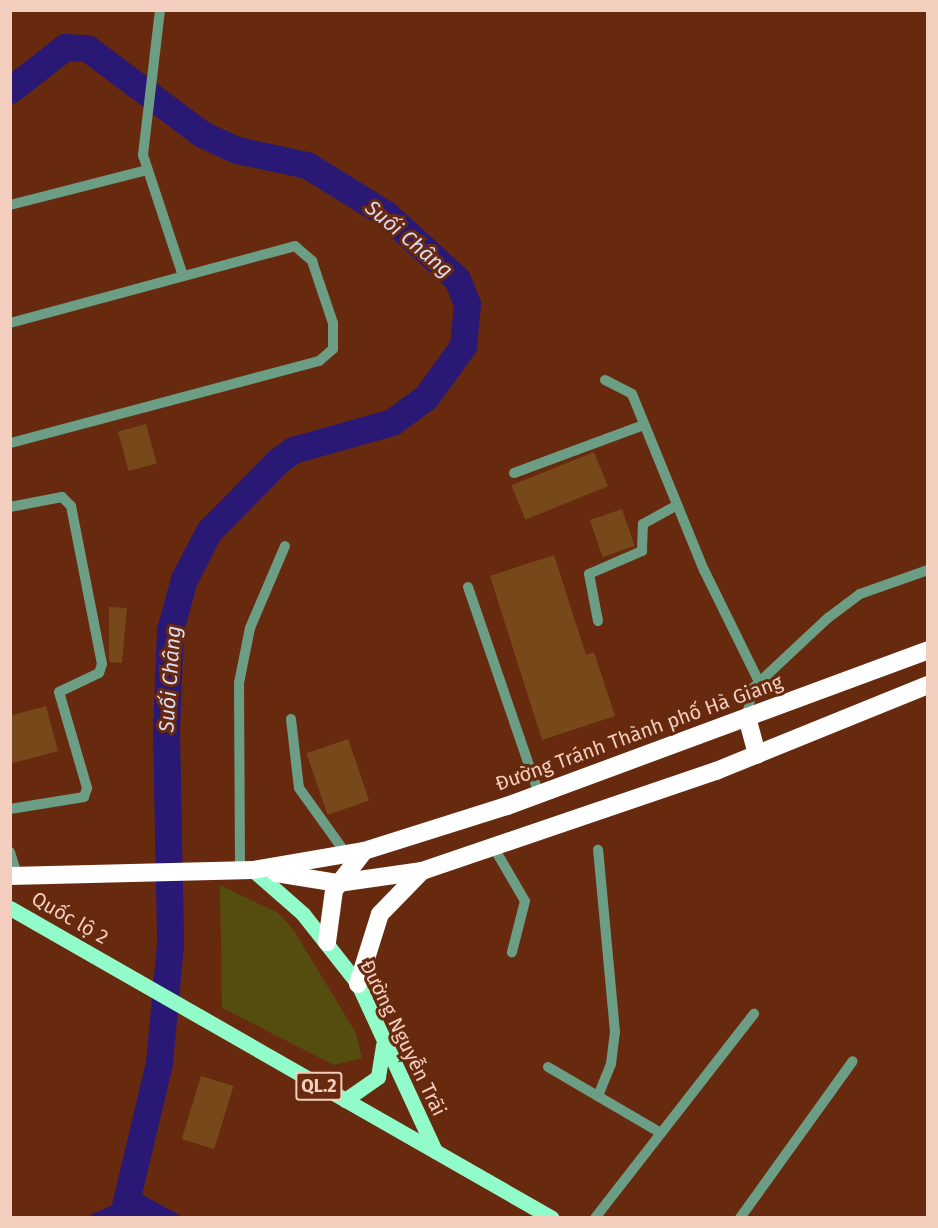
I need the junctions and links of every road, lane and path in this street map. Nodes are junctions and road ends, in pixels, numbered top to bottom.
1 (160, 10) edge
2 (147, 170) junction
3 (10, 205) edge
4 (183, 276) junction
5 (10, 323) edge
6 (604, 380) dead end
7 (644, 425) junction
8 (10, 443) edge
9 (514, 473) dead end
10 (677, 505) junction
11 (10, 507) edge
12 (285, 546) dead end
13 (927, 570) edge
14 (468, 587) dead end
15 (598, 621) dead end
16 (927, 650) edge
17 (759, 682) junction
18 (927, 685) edge
19 (747, 717) junction
20 (291, 719) dead end
21 (757, 754) junction
22 (539, 794) junction
23 (10, 809) edge
24 (494, 848) junction
25 (598, 850) dead end
26 (10, 852) edge
27 (356, 853) junction
28 (241, 870) junction
29 (422, 870) junction
30 (13, 874) edge
31 (338, 883) junction
32 (10, 908) edge
33 (327, 942) junction
34 (512, 952) dead end
35 (358, 984) junction
36 (754, 1014) dead end
37 (204, 1019) joint
38 (383, 1042) junction
39 (853, 1061) dead end
40 (548, 1067) dead end
41 (598, 1096) junction
42 (345, 1100) junction
43 (661, 1133) junction
44 (435, 1151) junction
45 (552, 1218) edge
46 (595, 1218) edge
47 (740, 1218) edge

1 - 2 street
2 - 3 street
2 - 4 street
4 - 5 street
4 - 8 street
6 - 7 street
7 - 9 street
7 - 10 street
10 - 15 street
10 - 17 street
11 - 23 street
12 - 28 street
13 - 17 street
14 - 22 street
16 - 19 highway, Đường Tránh Thành phố Hà Giang
17 - 19 street
18 - 21 highway
19 - 21 highway
19 - 22 highway, Đường Tránh Thành phố Hà Giang
20 - 27 street
21 - 24 highway
22 - 27 highway, Đường Tránh Thành phố Hà Giang
24 - 29 highway
24 - 34 street
25 - 41 street
26 - 30 street
27 - 28 highway, Đường Tránh Thành phố Hà Giang
27 - 31 highway
28 - 30 highway
28 - 31 highway
28 - 33 main road, Đường Nguyễn Trãi
29 - 31 highway
29 - 35 highway
31 - 33 highway
32 - 37 main road, Quốc lộ 2 / QL.2
33 - 35 main road, Đường Nguyễn Trãi
35 - 38 main road, Đường Nguyễn Trãi
36 - 43 street
37 - 42 main road, Đường Nguyễn Trãi / QL.2
38 - 42 main road
38 - 44 main road, Đường Nguyễn Trãi
39 - 47 street
40 - 41 street
41 - 43 street
42 - 44 main road, Đường Nguyễn Trãi / QL.2
43 - 46 street
44 - 45 main road, Đường Nguyễn Trãi / QL.2

